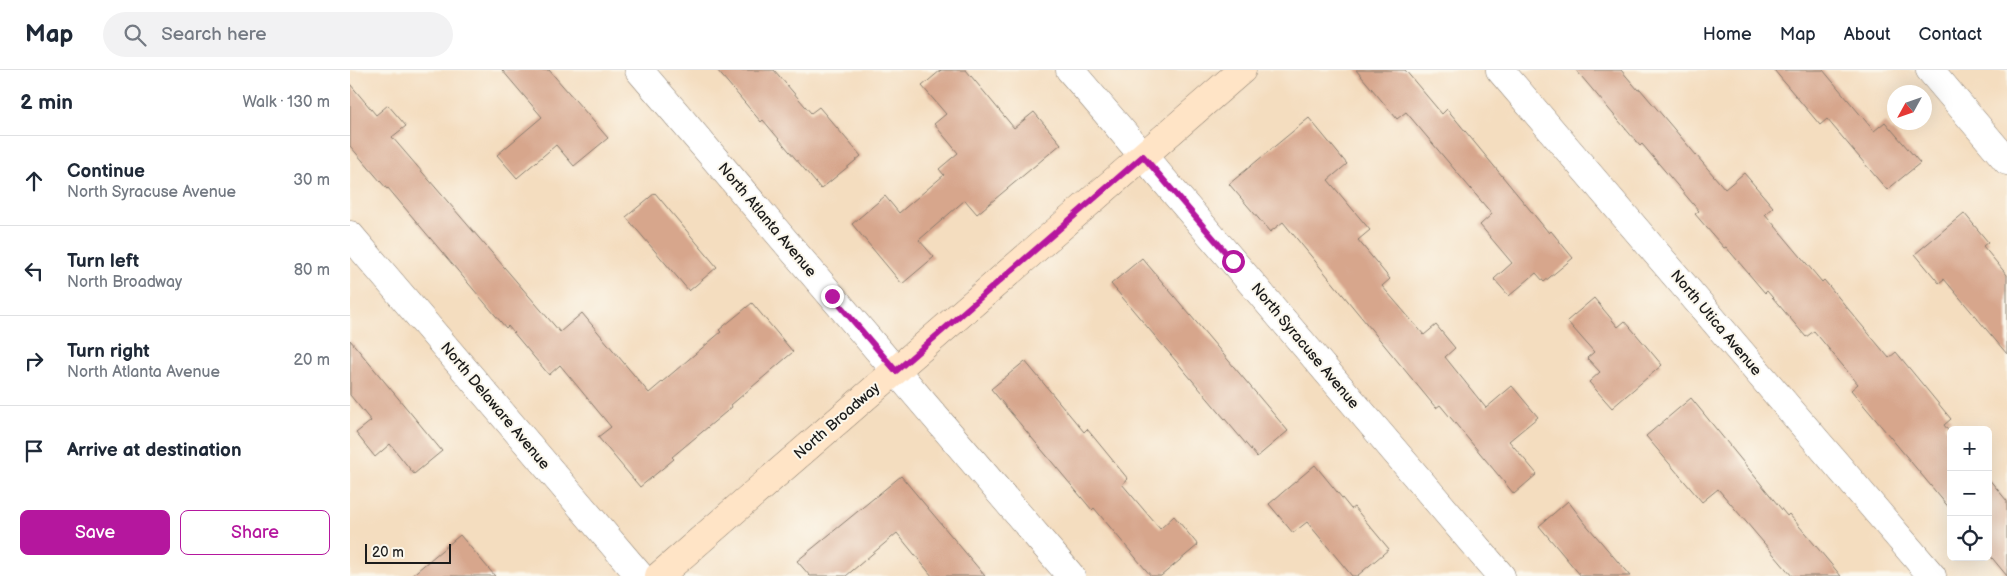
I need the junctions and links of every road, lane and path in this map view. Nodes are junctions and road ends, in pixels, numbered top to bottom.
1 (639, 70) edge
2 (1070, 70) edge
3 (1242, 70) edge
4 (1500, 70) edge
5 (1930, 70) edge
6 (1143, 156) junction
7 (2007, 161) edge
8 (350, 236) edge
9 (896, 371) junction
10 (640, 576) edge
11 (659, 576) edge
12 (1071, 576) edge
13 (1501, 576) edge
14 (1932, 576) edge

1 - 9 street, North Atlanta Avenue
2 - 6 street, North Syracuse Avenue
3 - 6 main road, North Broadway
4 - 14 street, North Utica Avenue
5 - 7 street
6 - 9 main road, North Broadway
6 - 13 street, North Syracuse Avenue
8 - 10 street, North Delaware Avenue
9 - 11 main road, North Broadway
9 - 12 street, North Atlanta Avenue

